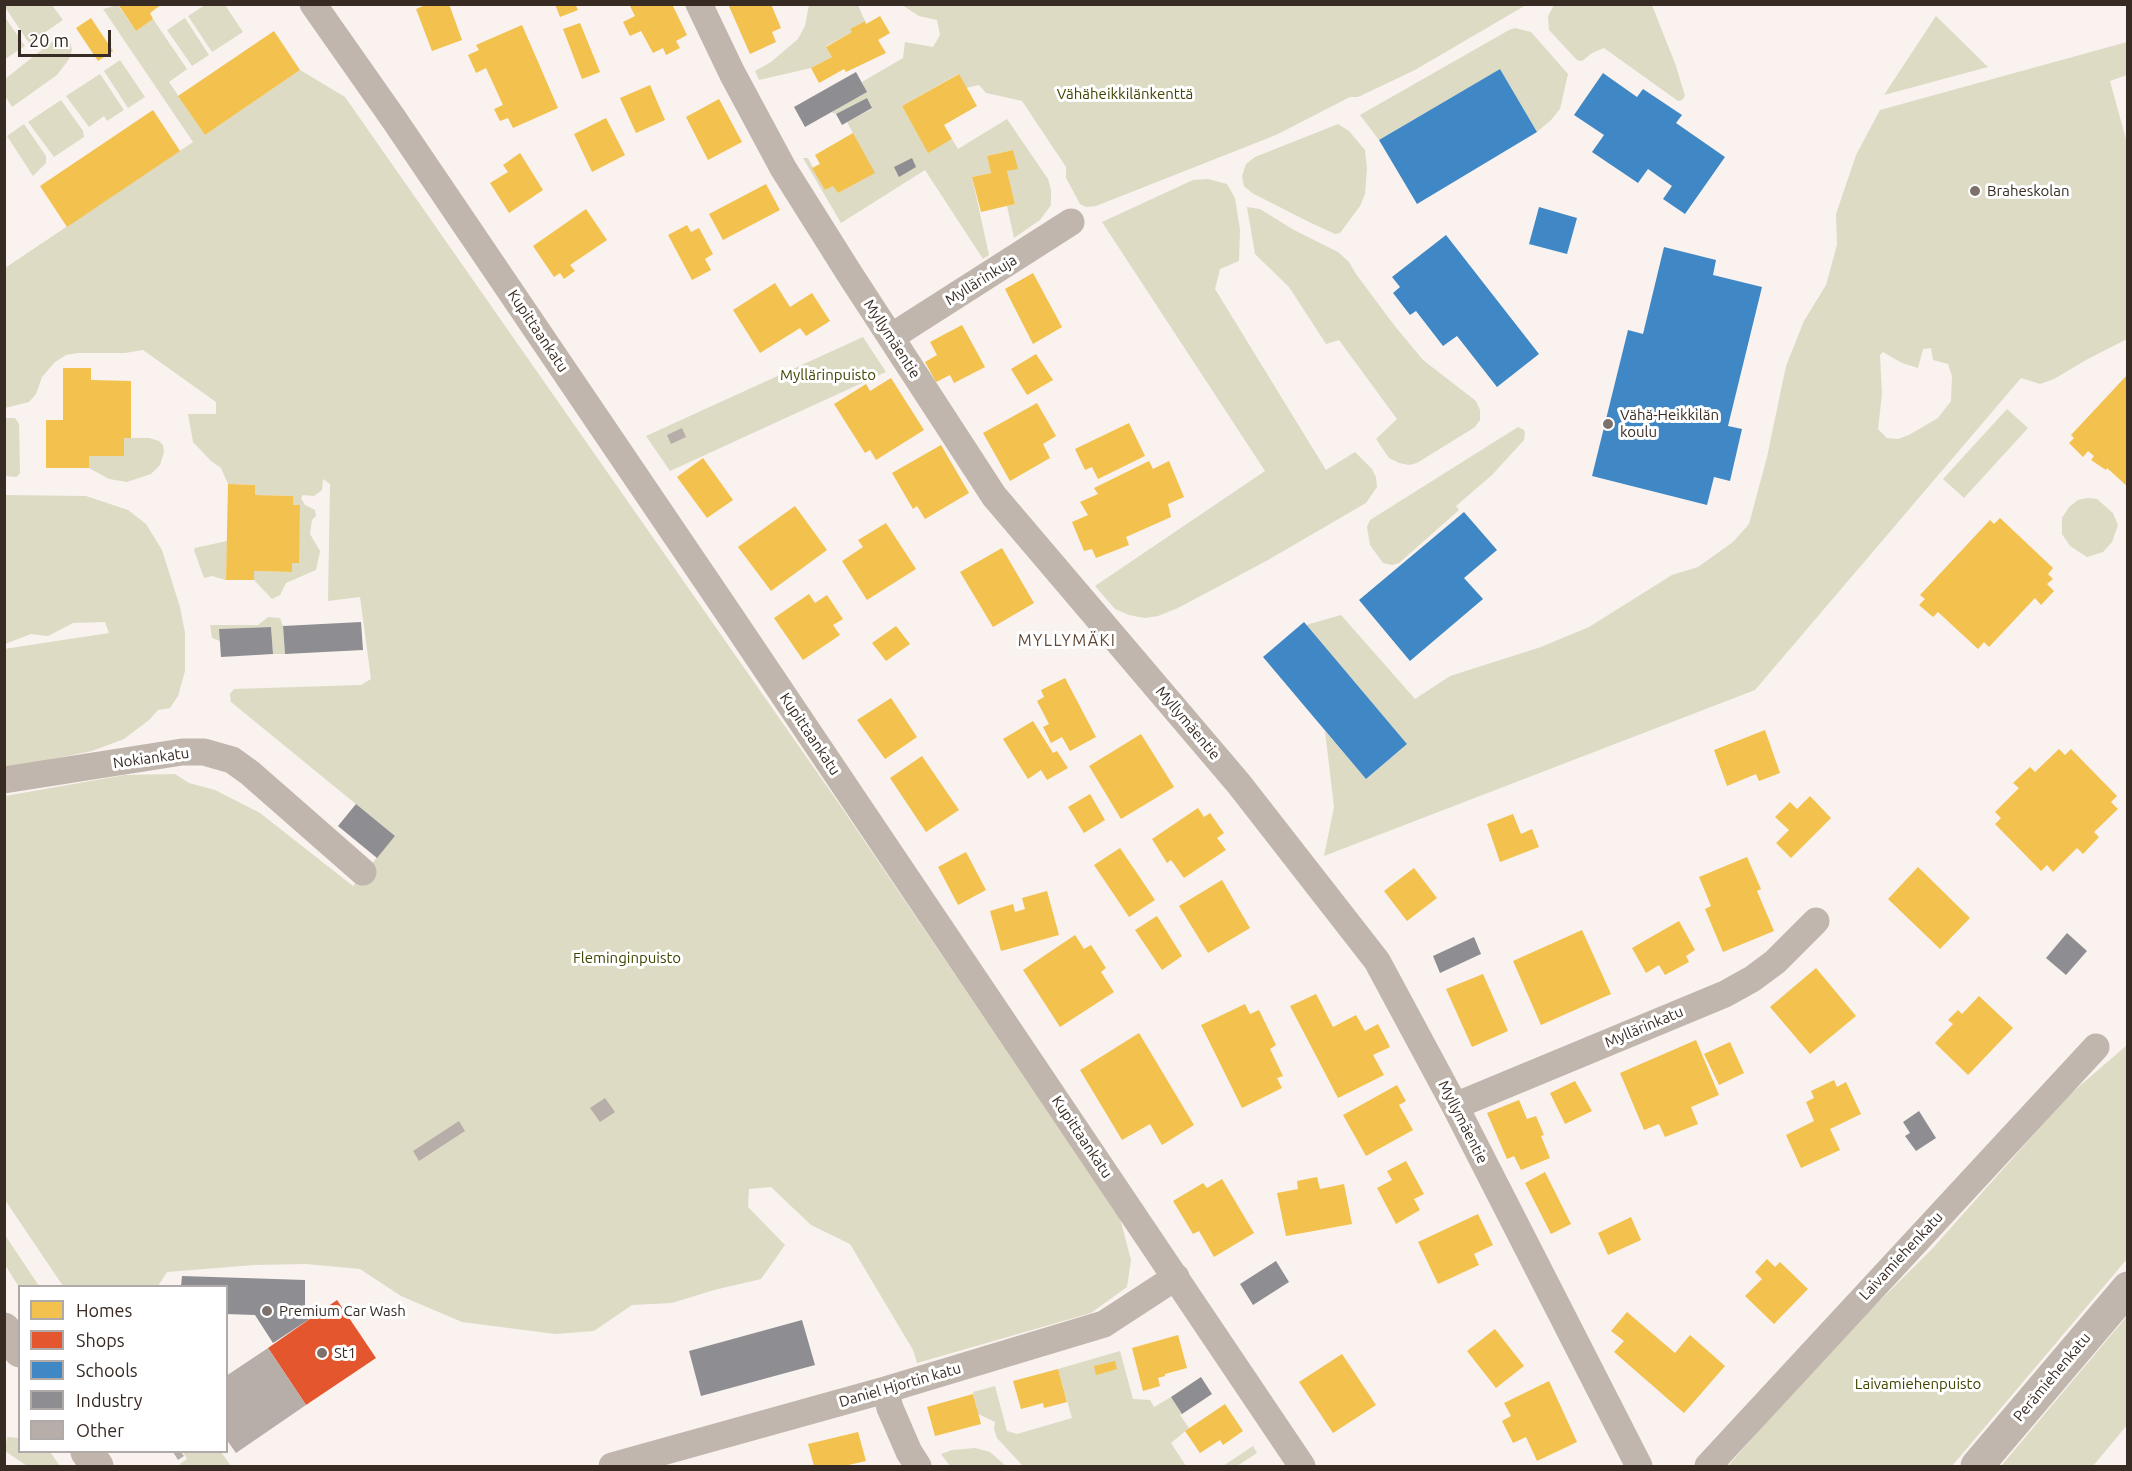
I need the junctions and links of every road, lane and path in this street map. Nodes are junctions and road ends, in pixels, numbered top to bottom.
1 (313, 4) edge
2 (699, 4) edge
3 (1071, 222) dead end
4 (891, 337) junction
5 (4, 780) edge
6 (363, 872) dead end
7 (1816, 921) dead end
8 (2096, 1047) dead end
9 (1455, 1106) junction
10 (1176, 1277) junction
11 (2127, 1288) edge
12 (4, 1329) edge
13 (18, 1348) edge
14 (885, 1390) junction
15 (88, 1453) edge
16 (97, 1467) edge
17 (612, 1467) edge
18 (918, 1467) edge
19 (1302, 1467) edge
20 (1639, 1467) edge
21 (1707, 1467) edge
22 (1977, 1467) edge

1 - 10 street, Kupittaankatu
2 - 4 street, Myllymäentie
3 - 4 street, Myllärinkuja
4 - 9 street, Myllymäentie
5 - 6 street, Nokiankatu
7 - 9 street, Myllärinkatu
8 - 21 street, Laivamiehenkatu
9 - 20 street, Myllymäentie
10 - 14 street, Daniel Hjortin katu
10 - 19 street, Kupittaankatu
11 - 22 street, Perämiehenkatu
12 - 13 main road
14 - 17 street, Daniel Hjortin katu
14 - 18 street
15 - 16 main road

